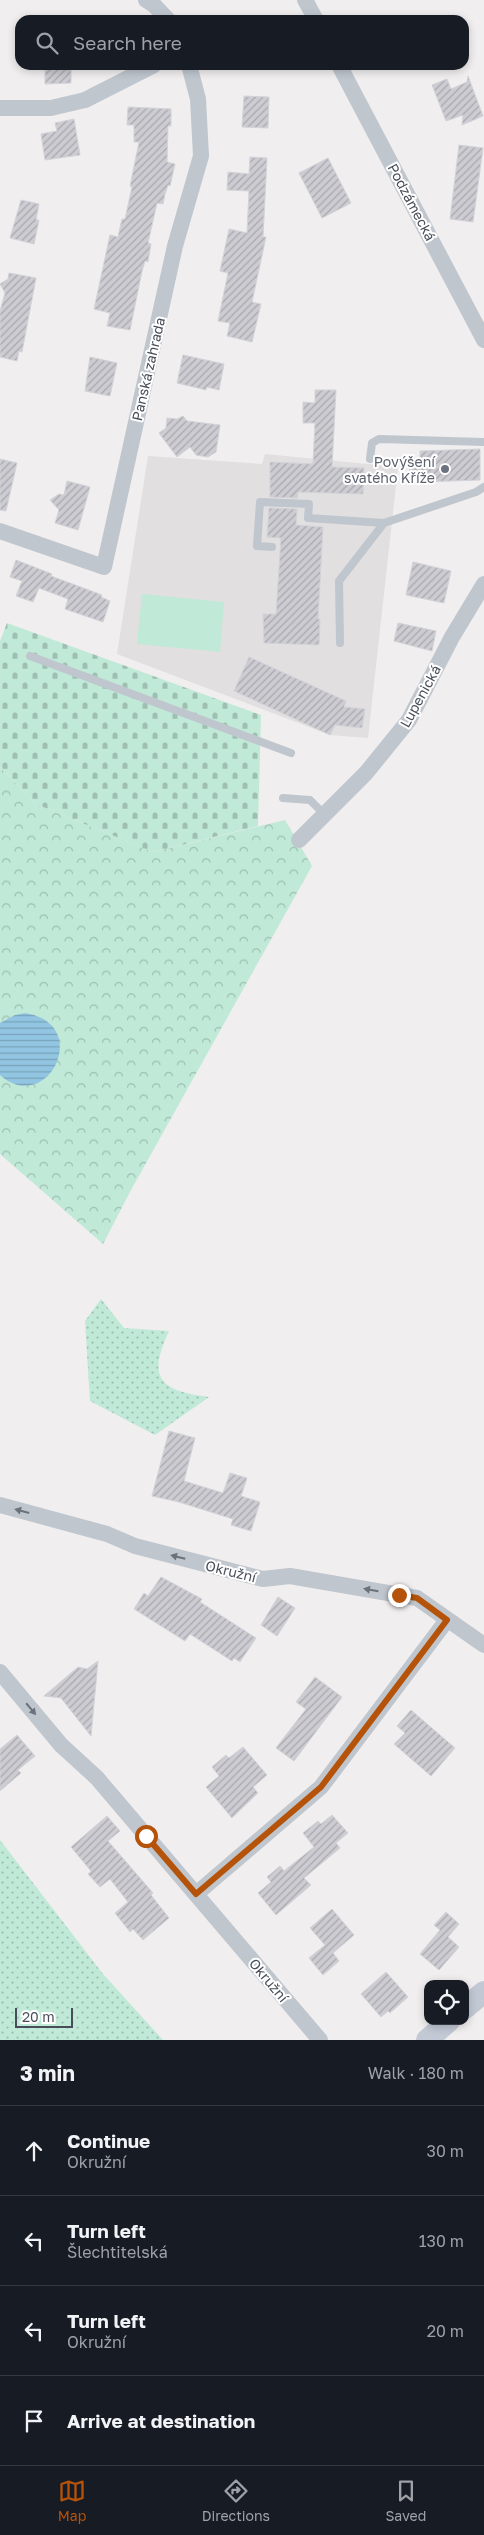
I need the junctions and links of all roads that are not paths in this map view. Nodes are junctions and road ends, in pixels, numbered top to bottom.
1 (146, 0) edge
2 (305, 0) edge
3 (163, 15) edge
4 (313, 15) edge
5 (144, 70) edge
6 (190, 70) edge
7 (342, 70) edge
8 (0, 108) edge
9 (484, 340) edge
10 (484, 442) edge
11 (370, 459) dead end
12 (484, 487) edge
13 (384, 523) junction
14 (0, 531) edge
15 (272, 547) dead end
16 (484, 584) edge
17 (340, 643) dead end
18 (30, 656) dead end
19 (291, 753) dead end
20 (283, 798) dead end
21 (326, 812) junction
22 (299, 840) dead end
23 (0, 1505) edge
24 (447, 1620) junction
25 (484, 1645) edge
26 (0, 1672) edge
27 (196, 1894) junction
28 (484, 1992) edge
29 (469, 2005) edge
30 (444, 2025) edge
31 (320, 2040) edge
32 (427, 2040) edge

1 - 3 street
2 - 4 street
5 - 8 street
6 - 14 street, Panská zahrada
7 - 9 street, Podzámecká
10 - 11 lane
12 - 13 lane
13 - 15 lane
13 - 17 lane
16 - 21 street, Lupenická
18 - 19 lane
20 - 21 lane
21 - 22 street, Lupenická
24 -> 23 street, Okružní
24 - 25 street, Okružní
24 - 27 street
26 -> 27 street, Okružní
27 - 31 street, Okružní
28 - 29 street
30 - 32 street

